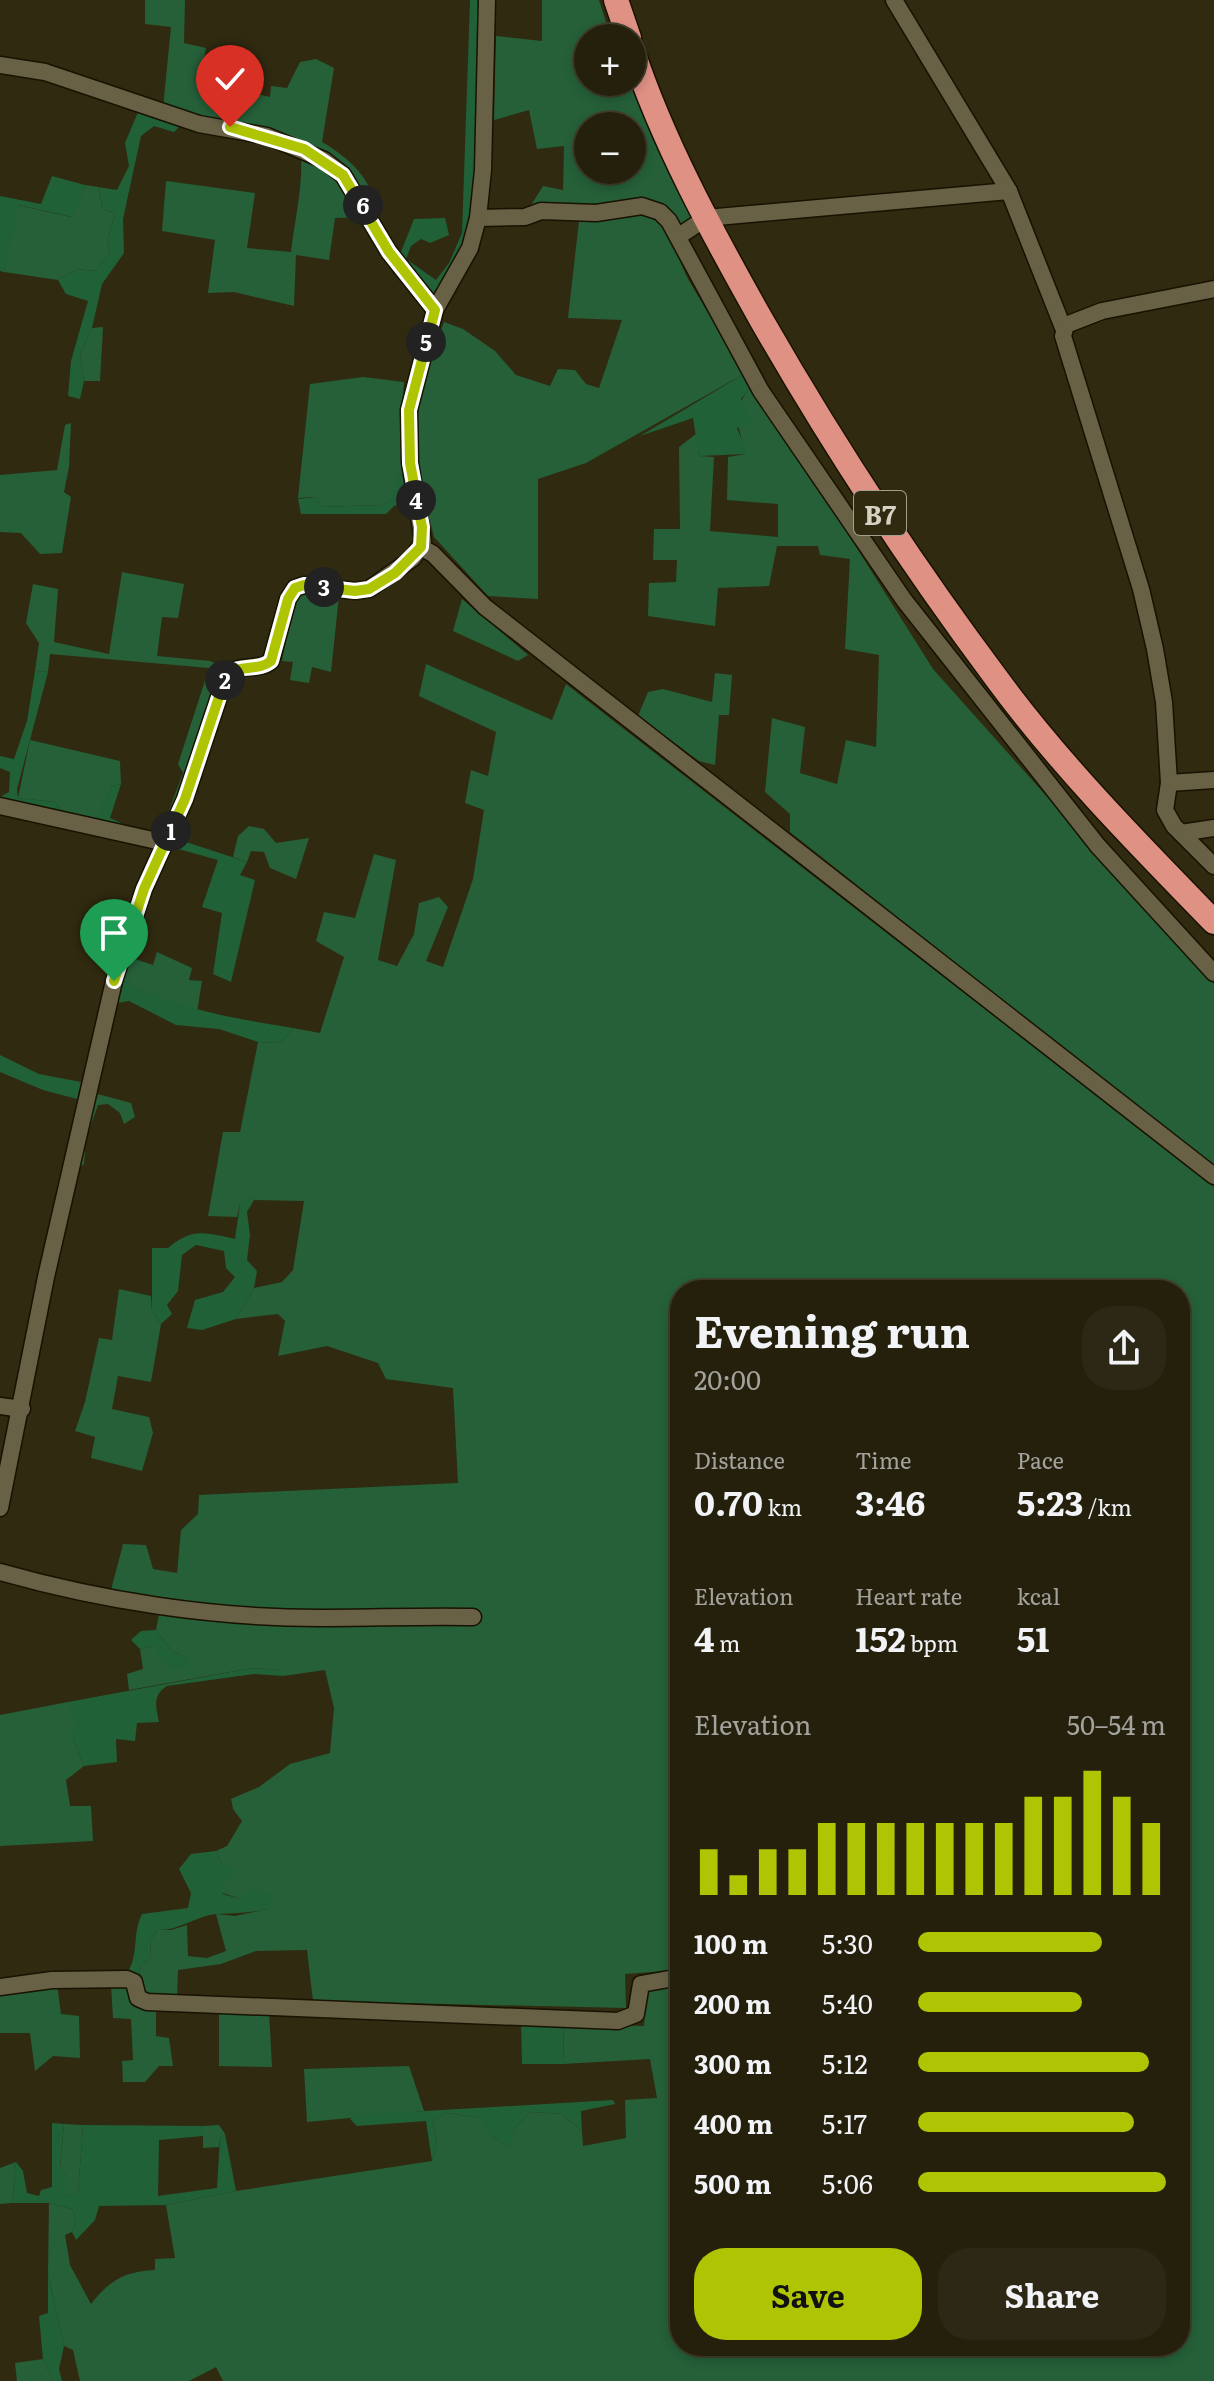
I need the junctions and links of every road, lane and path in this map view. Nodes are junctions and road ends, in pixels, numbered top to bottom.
1 (487, 0) edge
2 (616, 0) edge
3 (894, 0) edge
4 (624, 24) edge
5 (0, 65) edge
6 (646, 89) edge
7 (1009, 191) junction
8 (478, 218) junction
9 (706, 218) junction
10 (679, 236) junction
11 (1214, 289) edge
12 (435, 310) junction
13 (1064, 330) junction
14 (889, 526) junction
15 (866, 544) junction
16 (421, 547) junction
17 (1214, 780) edge
18 (1169, 783) junction
19 (1095, 796) junction
20 (0, 806) edge
21 (1074, 815) junction
22 (1214, 828) edge
23 (1181, 833) junction
24 (166, 843) junction
25 (1214, 866) edge
26 (1214, 922) edge
27 (1214, 972) edge
28 (1214, 1176) edge
29 (0, 1406) edge
30 (22, 1409) junction
31 (0, 1508) edge
32 (0, 1572) edge
33 (473, 1617) dead end
34 (670, 1979) edge
35 (0, 1987) edge

1 - 8 street
2 - 4 highway
3 - 7 street
5 - 12 street
6 - 9 highway, B7
7 - 9 street
7 - 13 street
8 - 10 street
8 - 12 street
9 - 10 street
9 - 14 highway, B7
10 - 15 street
11 - 13 street
12 - 16 street
13 - 18 street
14 - 15 street
14 - 19 highway, B7
15 - 21 street
16 - 24 street
16 - 28 street
17 - 18 street
18 - 23 street
19 - 21 street
19 - 26 highway, B7
20 - 24 street
21 - 27 street
22 - 23 street
23 - 25 street
24 - 30 street
29 - 30 street
30 - 31 street
32 - 33 street
34 - 35 street

